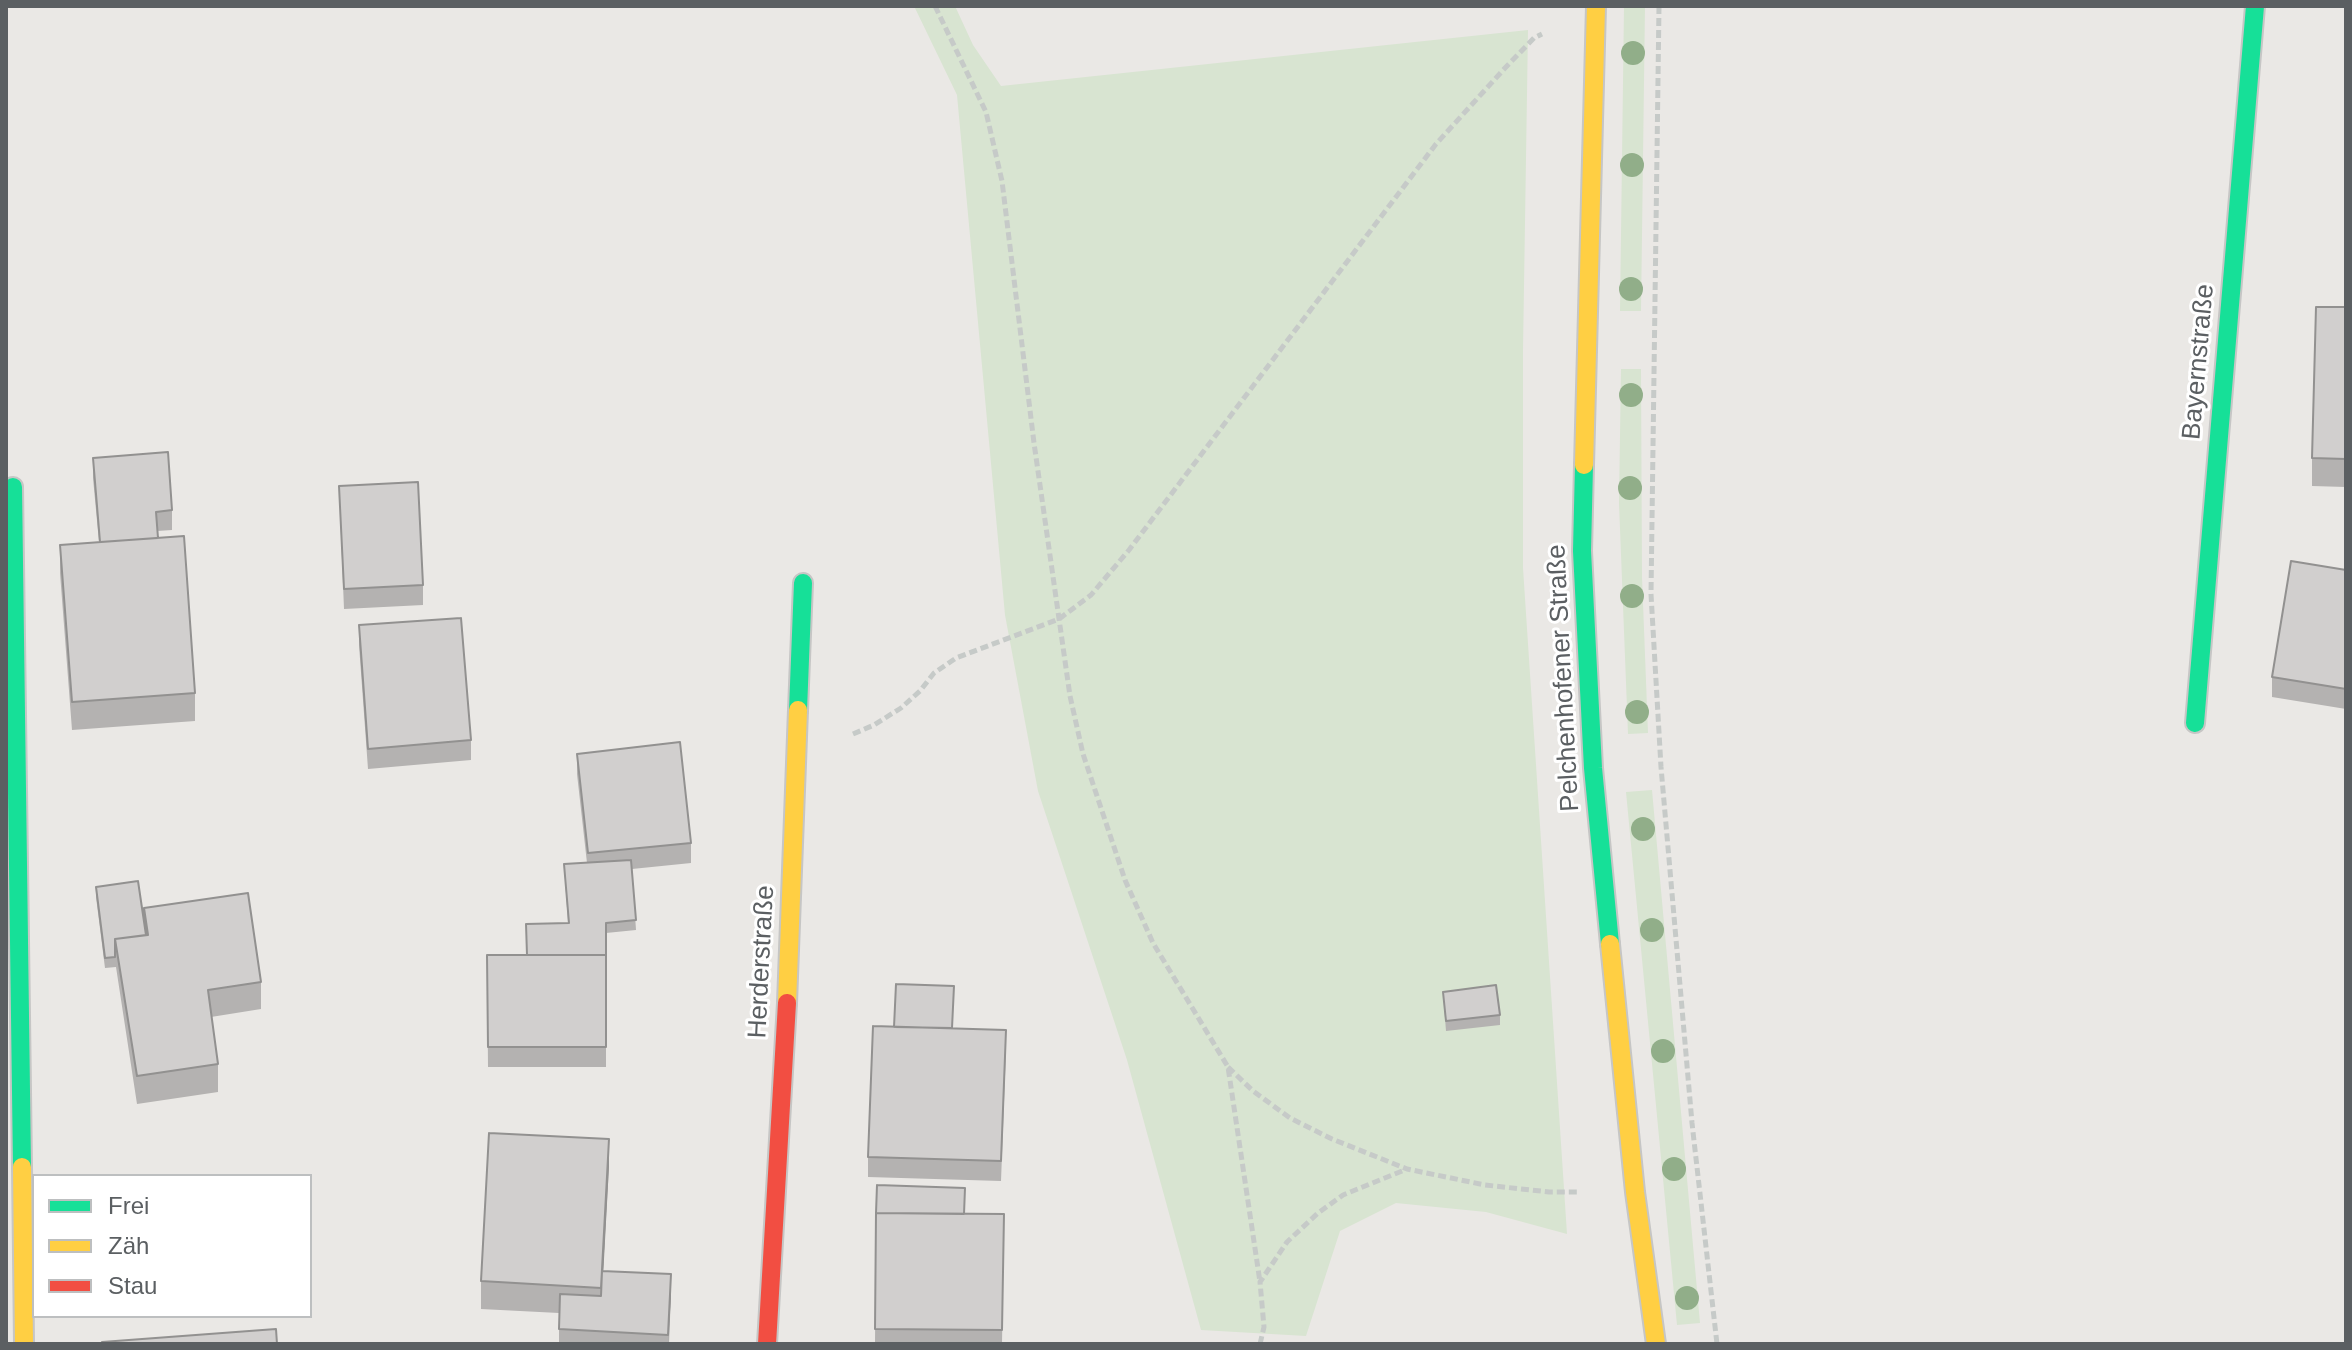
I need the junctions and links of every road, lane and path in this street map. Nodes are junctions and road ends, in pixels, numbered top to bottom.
1 (935, 6) edge
2 (1659, 6) edge
3 (2255, 6) edge
4 (1596, 11) edge
5 (13, 487) dead end
6 (803, 583) dead end
7 (1059, 619) junction
8 (901, 708) dead end
9 (2195, 723) dead end
10 (1228, 1067) junction
11 (1407, 1169) junction
12 (1635, 1192) junction
13 (1260, 1282) junction
14 (24, 1344) edge
15 (767, 1344) edge
16 (1260, 1344) edge
17 (1656, 1344) edge
18 (1717, 1344) edge

1 - 7 path
2 - 18 path
3 - 9 street, Bayernstraße
4 - 7 path
4 - 12 street, Pelchenhofener Straße
5 - 14 street
6 - 15 street, Herderstraße
7 - 8 path
7 - 10 path
10 - 11 path
10 - 13 path
11 - 12 path
11 - 13 path
12 - 17 street, Pelchenhofener Straße
13 - 16 path

